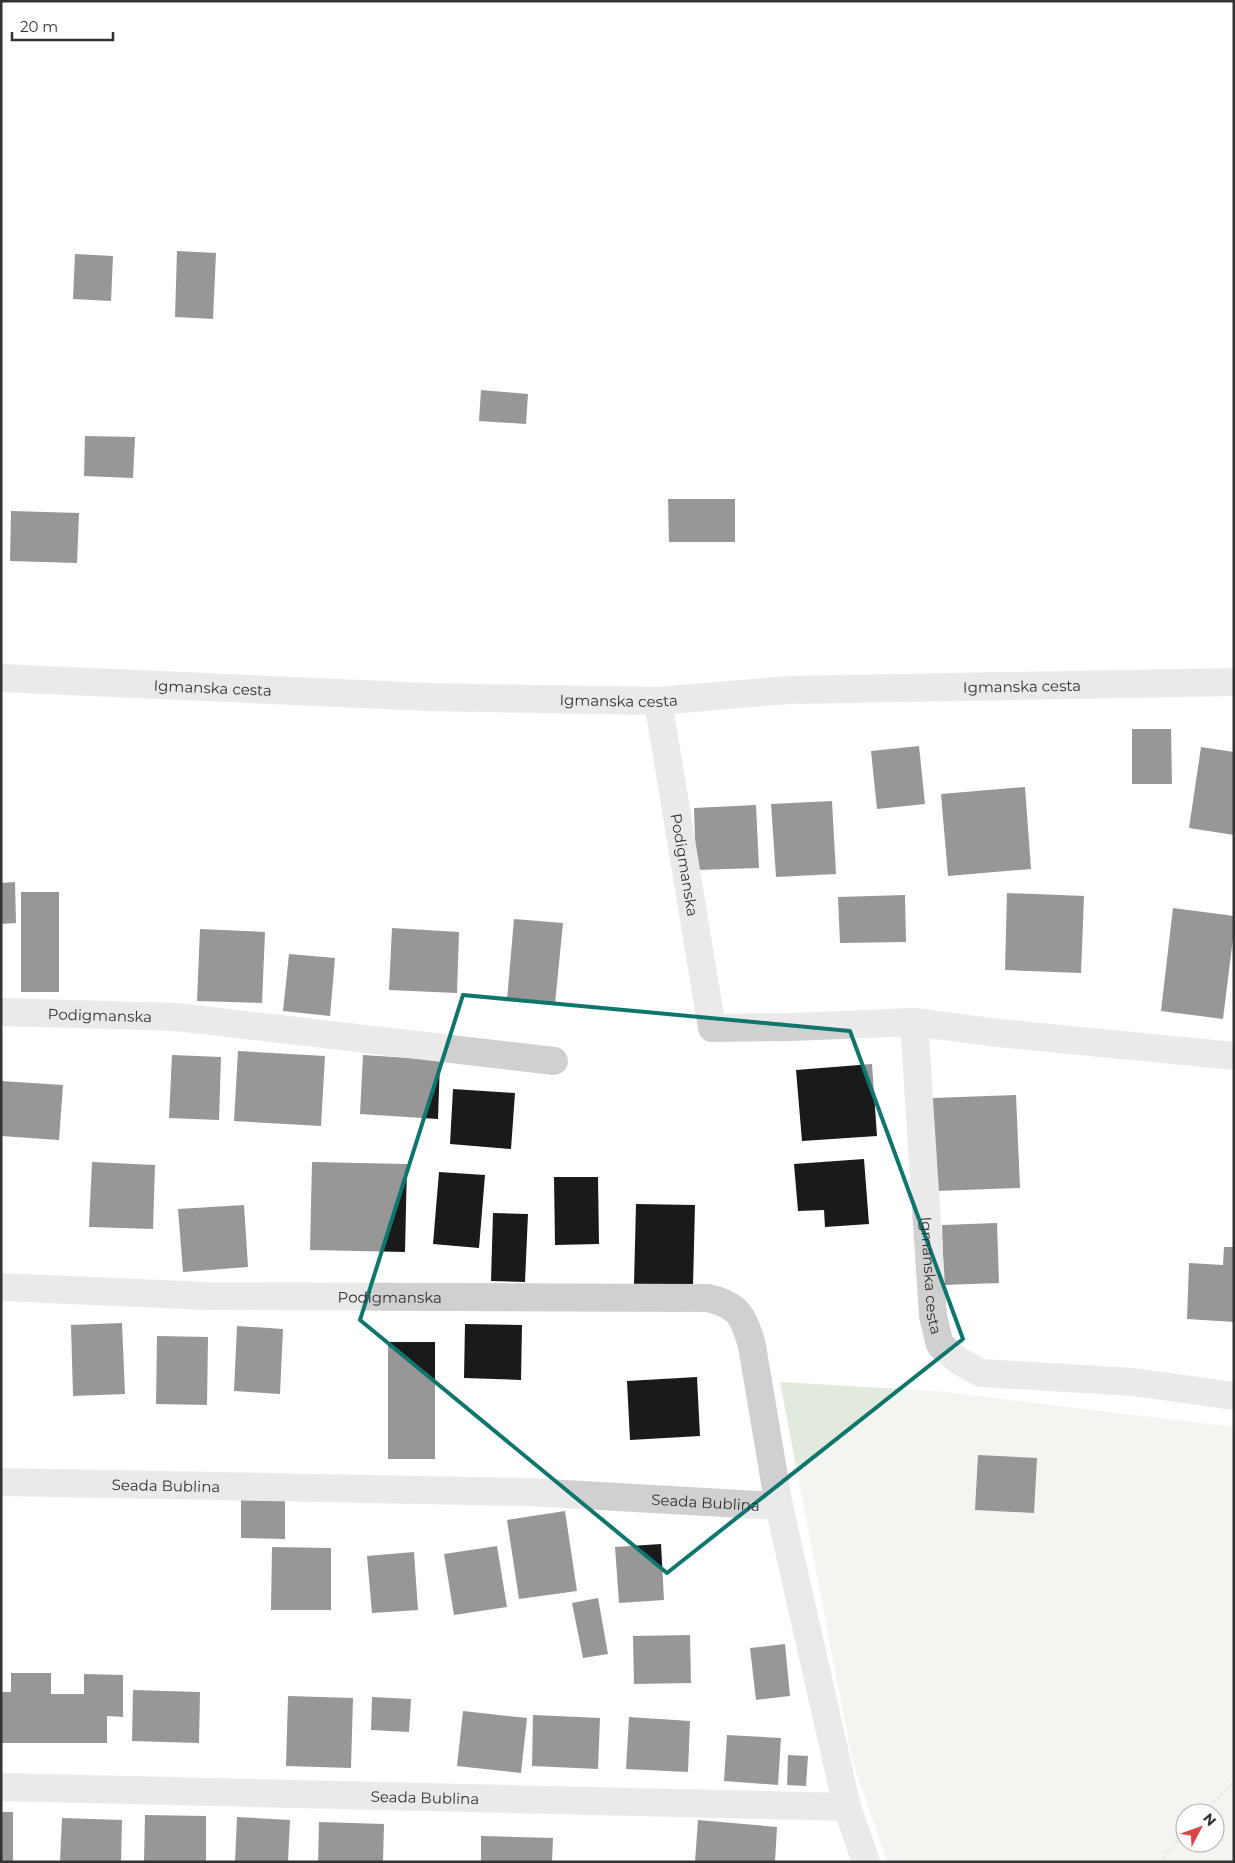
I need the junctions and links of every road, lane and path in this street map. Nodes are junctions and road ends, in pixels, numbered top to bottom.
1 (1, 678) edge
2 (1234, 682) edge
3 (658, 701) junction
4 (1, 1012) edge
5 (914, 1022) junction
6 (1234, 1056) edge
7 (554, 1061) dead end
8 (1, 1287) edge
9 (752, 1346) joint
10 (1234, 1396) edge
11 (1, 1482) edge
12 (779, 1506) junction
13 (1234, 1782) edge
14 (1, 1787) edge
15 (1213, 1803) edge
16 (847, 1807) junction
17 (1175, 1844) edge
18 (866, 1862) edge
19 (1160, 1862) edge

1 - 3 street, Igmanska cesta
2 - 3 street, Igmanska cesta
3 - 5 street, Podigmanska
4 - 7 street, Podigmanska
5 - 6 street
5 - 10 street, Igmanska cesta
8 - 9 street, Podigmanska
9 - 12 street, Seada Bublina
11 - 12 street, Seada Bublina
12 - 16 street, Seada Bublina
13 - 15 path
14 - 16 street, Seada Bublina
16 - 18 street, Seada Bublina
17 - 19 path

